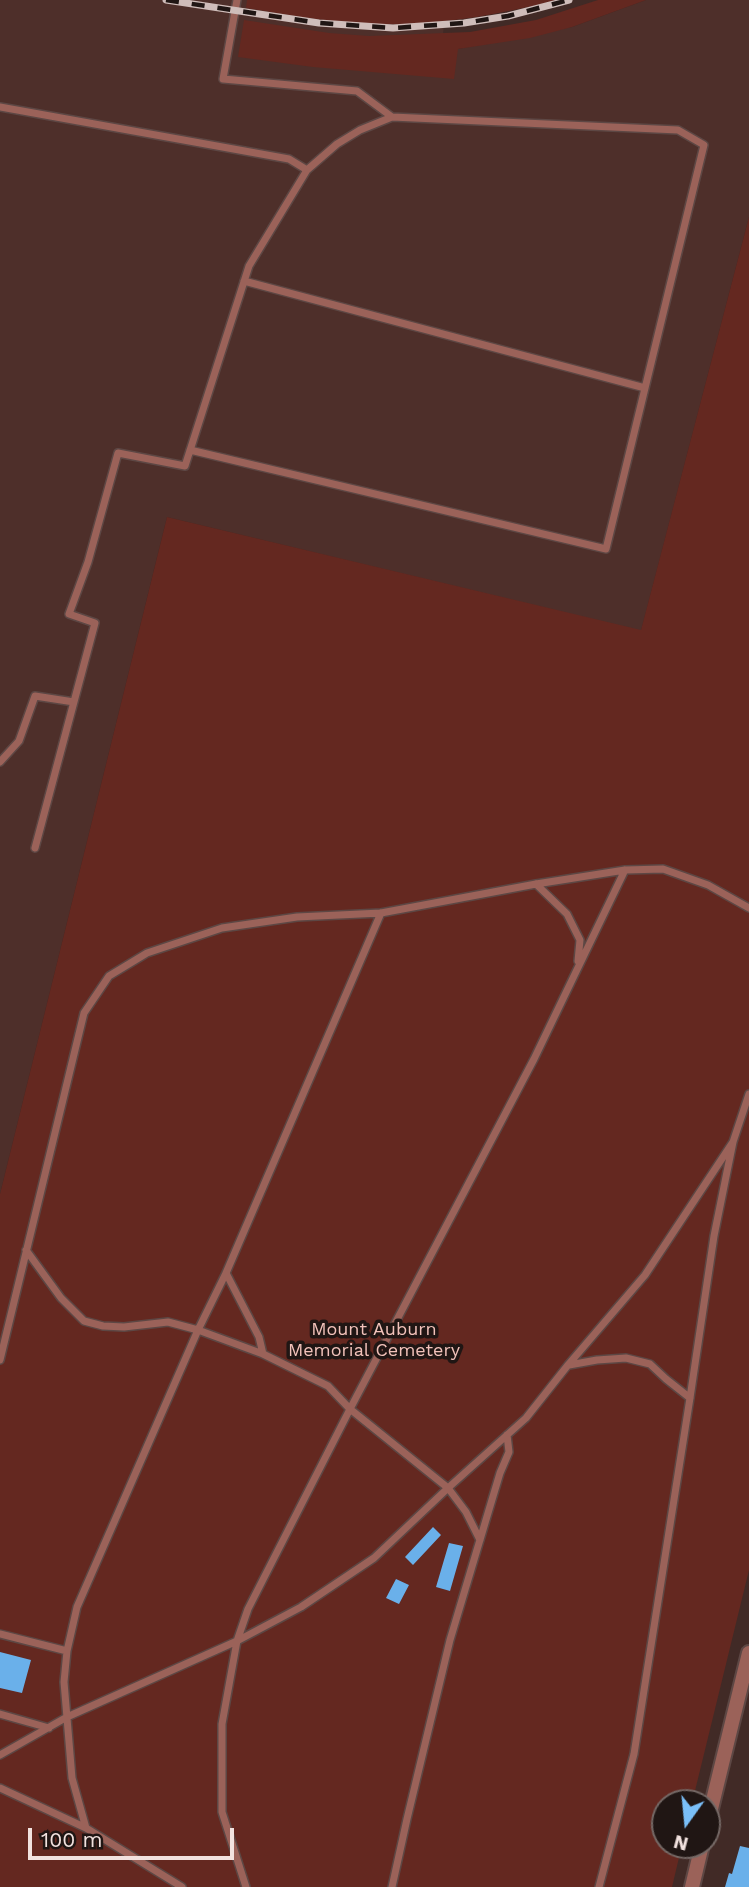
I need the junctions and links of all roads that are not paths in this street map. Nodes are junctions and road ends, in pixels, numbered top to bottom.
1 (237, 0) edge
2 (0, 107) edge
3 (393, 117) junction
4 (307, 170) junction
5 (244, 281) junction
6 (645, 388) junction
7 (190, 450) junction
8 (74, 702) junction
9 (0, 762) edge
10 (35, 848) dead end
11 (625, 870) junction
12 (536, 884) junction
13 (749, 908) edge
14 (382, 913) junction
15 (578, 966) junction
16 (749, 1094) edge
17 (733, 1142) junction
18 (26, 1250) junction
19 (226, 1273) junction
20 (198, 1330) junction
21 (264, 1354) junction
22 (0, 1360) edge
23 (568, 1365) junction
24 (690, 1398) junction
25 (350, 1409) junction
26 (507, 1436) junction
27 (448, 1488) junction
28 (480, 1540) junction
29 (0, 1634) edge
30 (237, 1642) junction
31 (67, 1651) junction
32 (749, 1653) edge
33 (743, 1701) edge
34 (0, 1714) edge
35 (67, 1717) junction
36 (49, 1728) junction
37 (0, 1755) edge
38 (0, 1788) edge
39 (717, 1789) edge
40 (86, 1828) junction
41 (699, 1859) edge
42 (182, 1887) edge
43 (246, 1887) edge
44 (392, 1887) edge
45 (599, 1887) edge
46 (692, 1887) edge

1 - 3 lane
2 - 4 lane
3 - 4 lane
3 - 6 lane
4 - 5 lane
5 - 6 lane
5 - 7 lane
6 - 7 lane
7 - 8 lane
8 - 9 lane
8 - 10 lane
11 - 12 lane
11 - 13 lane
11 - 15 lane
12 - 14 lane
12 - 15 lane
14 - 18 lane
14 - 19 lane
15 - 25 lane
16 - 17 lane
17 - 23 lane
17 - 24 lane
18 - 20 lane
18 - 22 lane
19 - 20 lane
19 - 21 lane
20 - 21 lane
20 - 31 lane
21 - 25 lane
23 - 24 lane
23 - 26 lane
24 - 45 lane
25 - 27 lane
25 - 30 lane
26 - 27 lane
26 - 28 lane
27 - 28 lane
27 - 30 lane
28 - 44 lane
29 - 31 lane
30 - 35 lane
30 - 43 lane
31 - 35 lane
32 - 33 street
33 - 39 street
34 - 36 lane
35 - 36 lane
35 - 40 lane
36 - 37 lane
38 - 40 lane
40 - 42 lane
41 - 46 street

